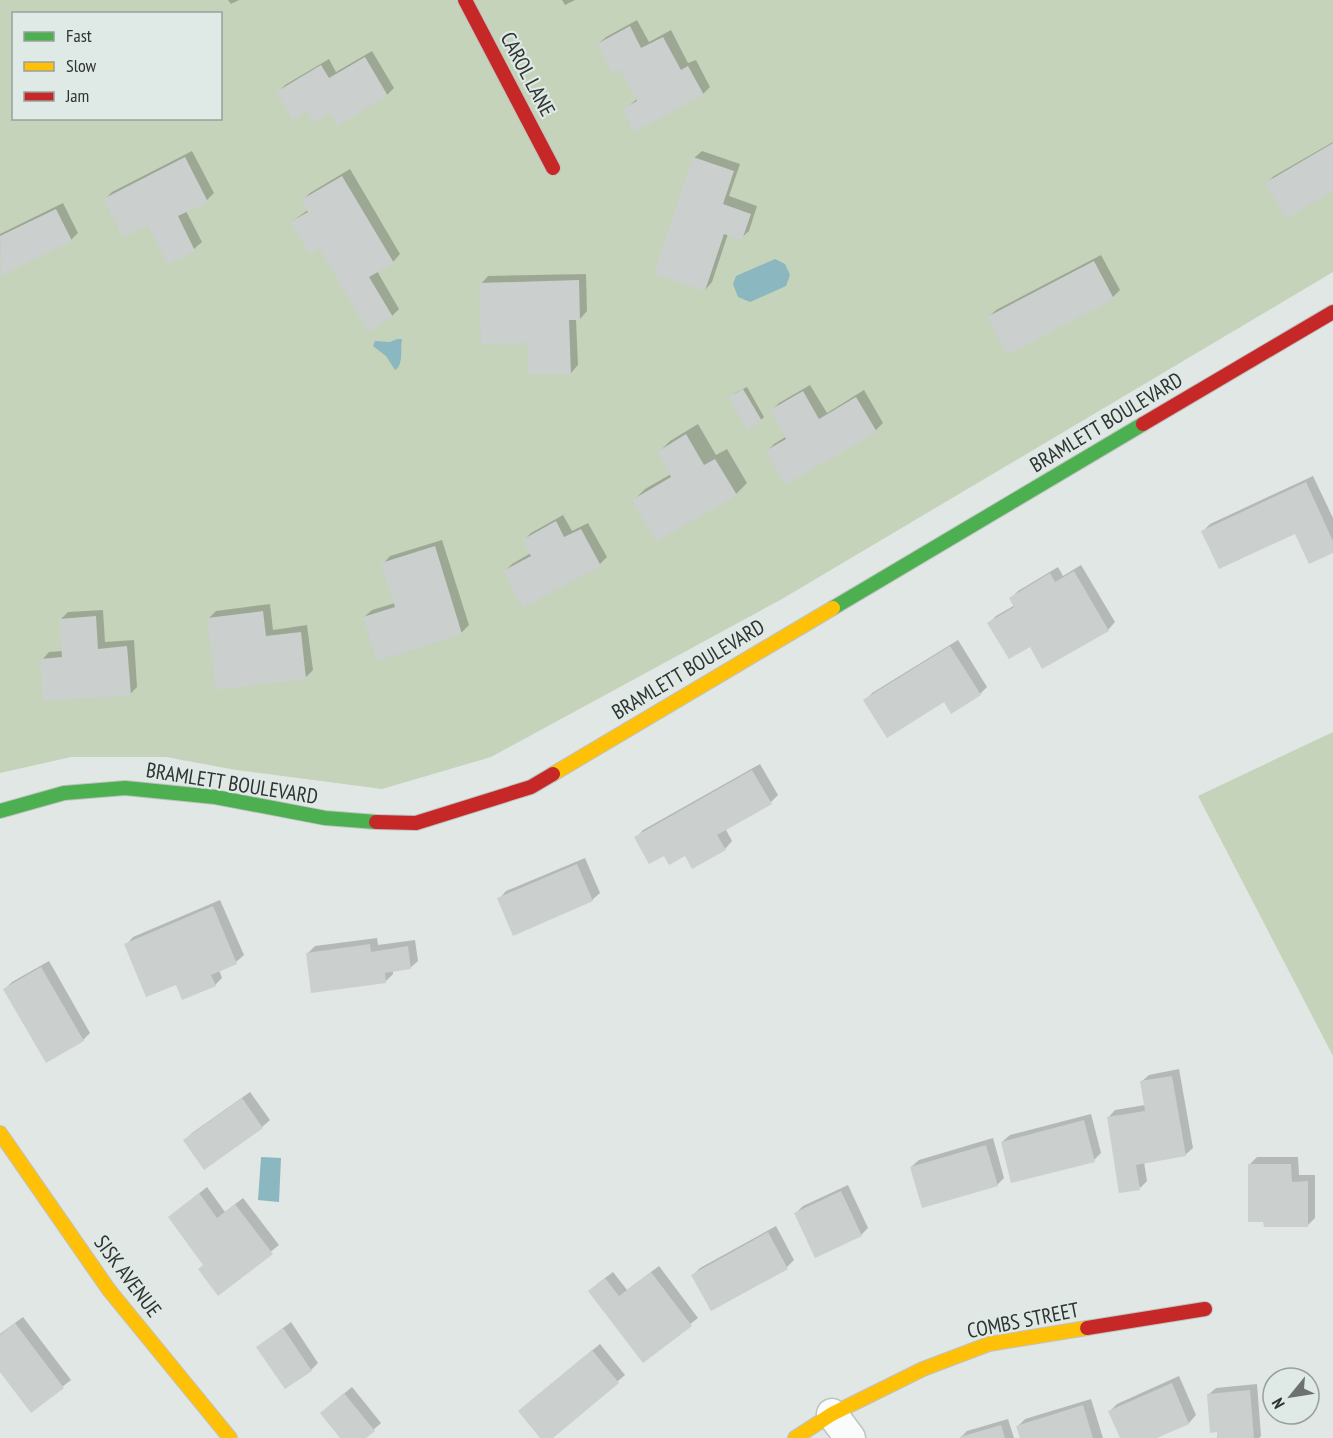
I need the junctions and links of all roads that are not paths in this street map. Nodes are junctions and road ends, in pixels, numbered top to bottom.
1 (465, 0) edge
2 (553, 168) dead end
3 (1333, 312) edge
4 (0, 811) edge
5 (0, 1133) edge
6 (1205, 1309) dead end
7 (832, 1414) junction
8 (230, 1438) edge
9 (795, 1438) edge
10 (850, 1438) edge

1 - 2 street, CAROL LANE
3 - 4 street, BRAMLETT BOULEVARD
5 - 8 street, SISK AVENUE
6 - 7 street, COMBS STREET
7 - 9 street, COMBS STREET
7 - 10 street

